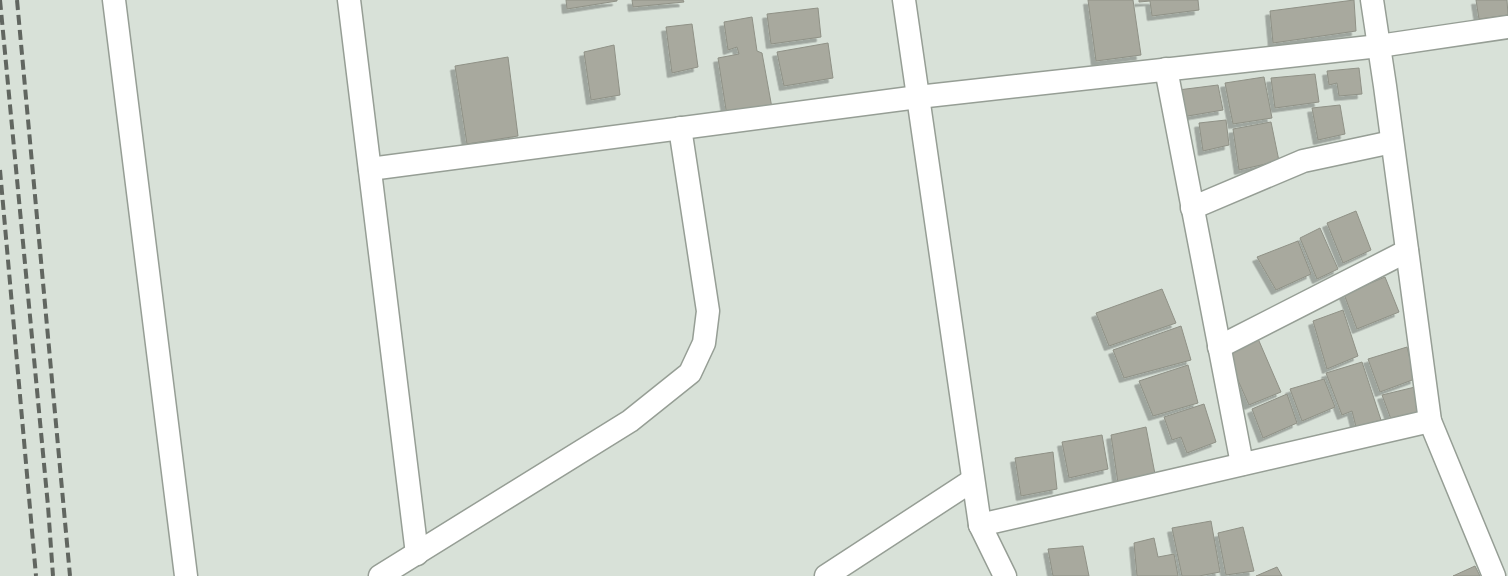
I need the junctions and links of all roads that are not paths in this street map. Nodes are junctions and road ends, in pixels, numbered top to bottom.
1 (114, 0) edge
2 (349, 0) edge
3 (904, 0) edge
4 (1372, 0) edge
5 (1508, 27) edge
6 (1379, 46) junction
7 (1166, 69) junction
8 (918, 97) junction
9 (680, 128) junction
10 (1392, 142) junction
11 (370, 169) junction
12 (1192, 208) junction
13 (1407, 251) junction
14 (1219, 347) junction
15 (1430, 421) junction
16 (1242, 464) junction
17 (973, 480) junction
18 (980, 525) junction
19 (417, 554) junction
20 (186, 576) edge
21 (380, 576) edge
22 (826, 576) edge
23 (1005, 576) edge
24 (1494, 576) edge

1 - 20 street
2 - 11 street
3 - 8 street
4 - 6 street
5 - 6 street
6 - 7 street
6 - 10 street
7 - 8 street
7 - 12 street
8 - 9 street
8 - 17 street
9 - 11 street
9 - 19 street
10 - 12 street
10 - 13 street
11 - 19 street
12 - 14 street
13 - 14 street
13 - 15 street
14 - 16 street
15 - 16 street
15 - 24 street
16 - 18 street
17 - 18 street
17 - 22 street
18 - 23 street
19 - 21 street

